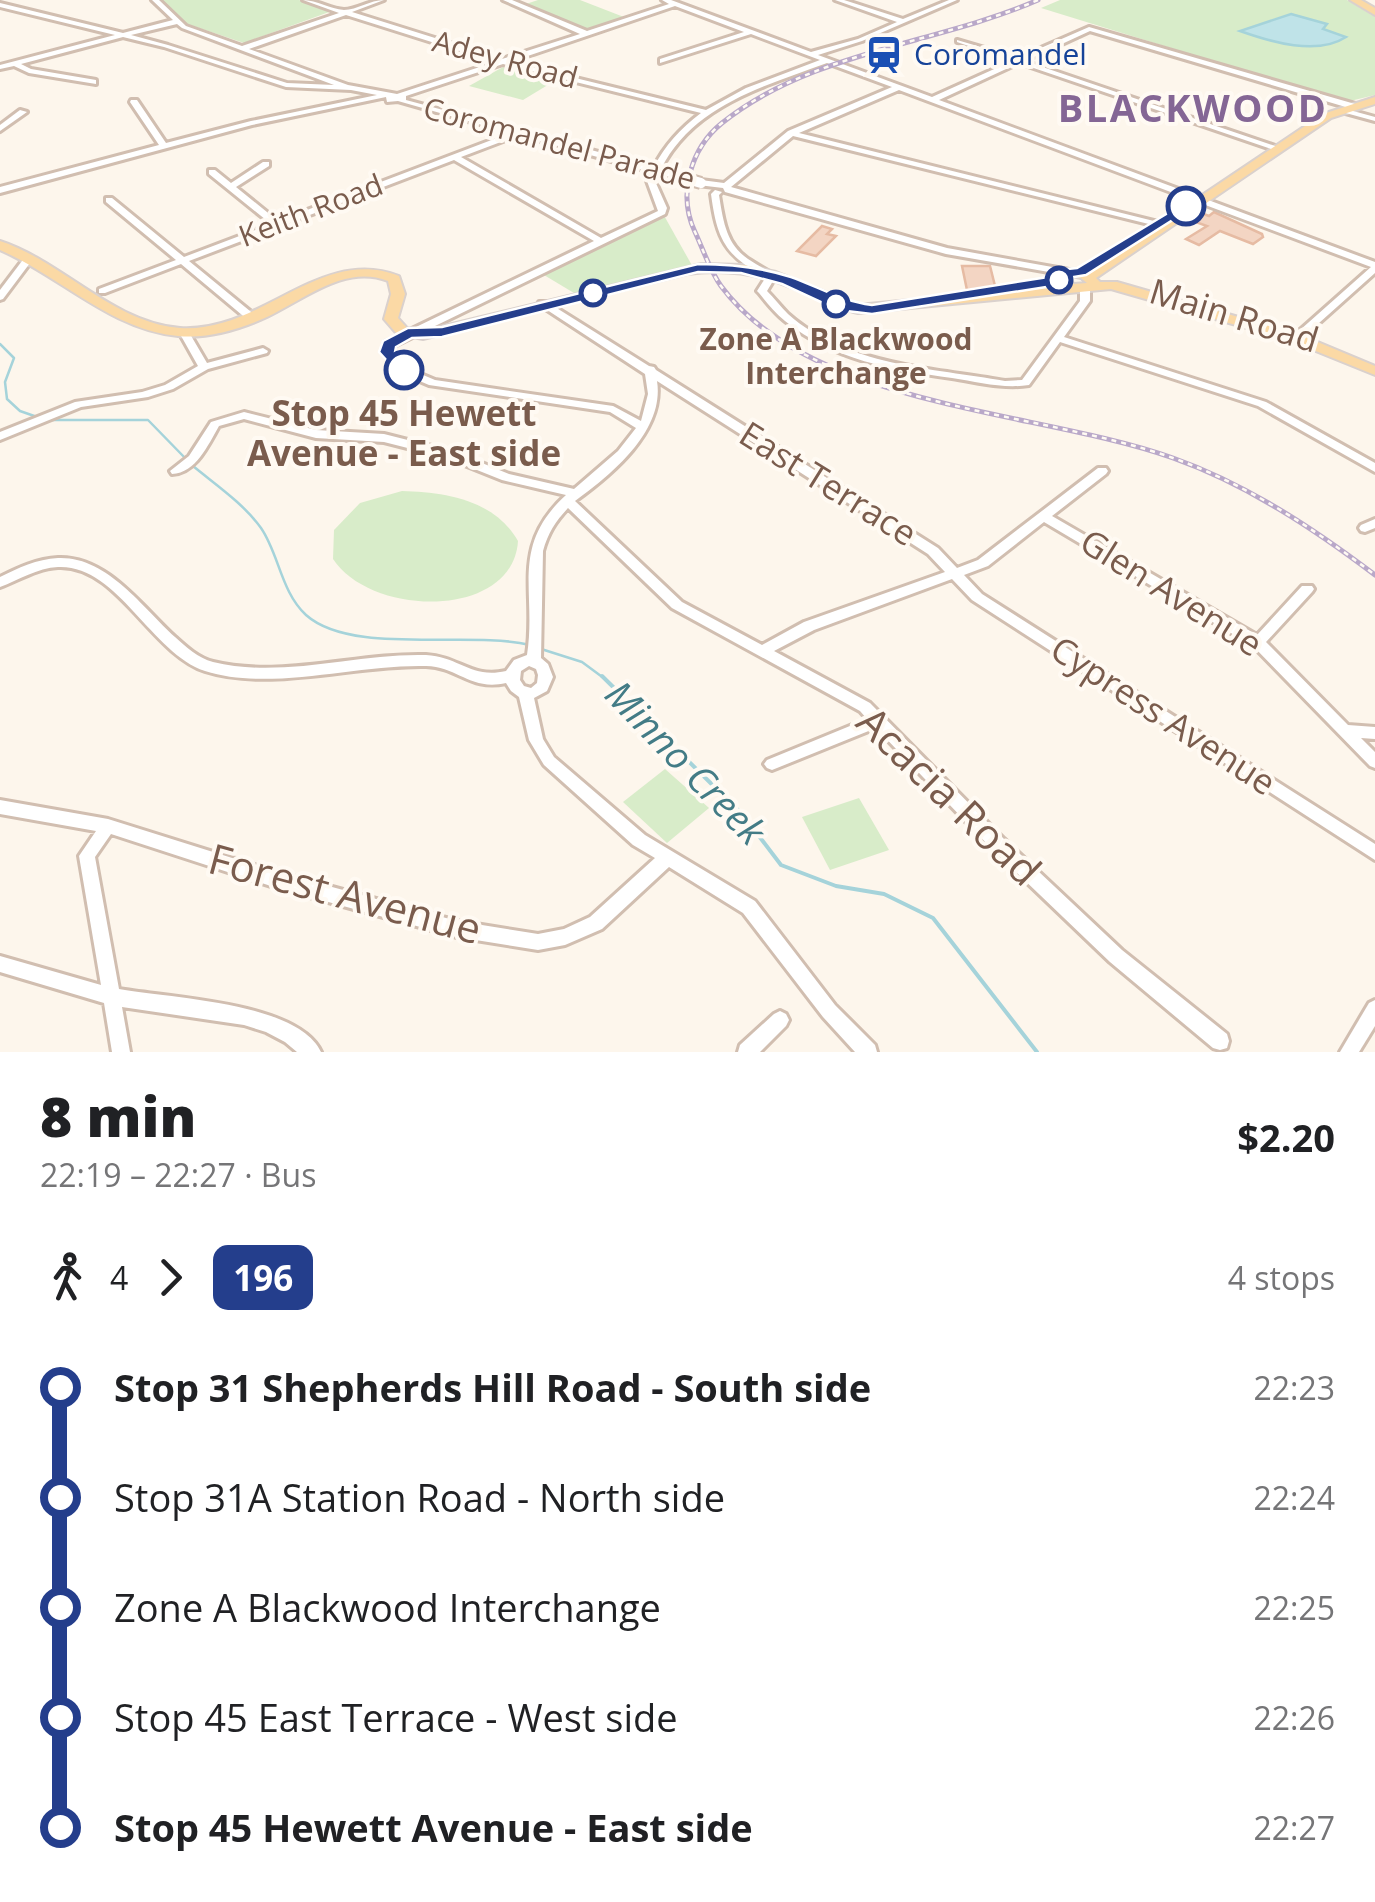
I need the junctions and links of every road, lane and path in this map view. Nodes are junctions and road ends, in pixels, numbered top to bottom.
1 (155, 0) edge
2 (306, 0) edge
3 (380, 0) edge
4 (506, 0) edge
5 (665, 0) edge
6 (838, 0) edge
7 (954, 0) edge
8 (1358, 0) edge
9 (675, 4) junction
10 (0, 6) edge
11 (1375, 10) edge
12 (341, 12) junction
13 (176, 22) junction
14 (902, 22) junction
15 (750, 32) junction
16 (587, 34) junction
17 (121, 36) junction
18 (959, 41) dead end
19 (244, 48) junction
20 (812, 54) junction
21 (828, 60) junction
22 (663, 61) dead end
23 (1016, 61) junction
24 (503, 62) junction
25 (15, 64) junction
26 (0, 67) edge
27 (93, 82) dead end
28 (899, 87) junction
29 (347, 88) junction
30 (394, 98) junction
31 (932, 100) junction
32 (1375, 100) edge
33 (134, 102) dead end
34 (1348, 108) junction
35 (23, 112) dead end
36 (706, 112) junction
37 (1375, 119) edge
38 (0, 129) edge
39 (520, 132) junction
40 (792, 133) junction
41 (164, 147) junction
42 (1278, 148) junction
43 (454, 157) junction
44 (266, 164) dead end
45 (655, 170) junction
46 (212, 172) dead end
47 (230, 187) junction
48 (722, 189) junction
49 (0, 190) edge
50 (109, 200) dead end
51 (1200, 200) junction
52 (277, 224) junction
53 (1161, 225) junction
54 (600, 242) junction
55 (0, 245) edge
56 (28, 258) junction
57 (183, 260) junction
58 (1375, 267) edge
59 (770, 276) junction
60 (1082, 278) junction
61 (102, 291) dead end
62 (0, 297) edge
63 (543, 304) junction
64 (252, 318) junction
65 (429, 329) junction
66 (408, 333) junction
67 (185, 334) junction
68 (1299, 336) junction
69 (1057, 338) junction
70 (263, 351) dead end
71 (1375, 363) edge
72 (204, 367) junction
73 (650, 369) junction
74 (1375, 371) edge
75 (642, 426) junction
76 (0, 436) edge
77 (185, 465) dead end
78 (1375, 468) edge
79 (1102, 471) dead end
80 (573, 498) junction
81 (1045, 516) junction
82 (956, 574) junction
83 (0, 582) edge
84 (1307, 589) dead end
85 (1258, 642) junction
86 (763, 651) junction
87 (535, 652) junction
88 (511, 676) junction
89 (525, 691) junction
90 (878, 720) junction
91 (1346, 731) junction
92 (1375, 733) edge
93 (1375, 762) edge
94 (772, 764) dead end
95 (0, 807) edge
96 (108, 826) junction
97 (1375, 853) edge
98 (666, 859) junction
99 (0, 964) edge
100 (111, 996) junction
101 (1375, 1009) edge
102 (780, 1020) dead end
103 (1220, 1041) dead end
104 (120, 1052) edge
105 (312, 1052) edge
106 (748, 1052) edge
107 (868, 1052) edge
108 (1349, 1052) edge

1 - 13 street, Coromandel Parade
2 - 12 street, Adey Road
3 - 12 street
4 - 16 street
5 - 9 street
6 - 14 street
7 - 14 street
8 - 11 main road
9 - 15 street
9 - 16 street
10 - 17 street
12 - 19 street
12 - 24 street, Adey Road
13 - 17 street
13 - 19 street, Coromandel Parade
14 - 20 street
15 - 20 street
15 - 22 street
16 - 24 street
17 - 25 street
17 - 29 street
18 - 23 street
19 - 29 street, Coromandel Parade
20 - 21 street
21 - 28 street
21 - 36 street
23 - 31 street
23 - 34 street
23 - 42 street
24 - 30 street
24 - 36 street, Adey Road
25 - 26 street
25 - 27 street
28 - 31 street
28 - 40 street
29 - 30 street, Coromandel Parade
30 - 39 street, Coromandel Parade
30 - 41 street
31 - 51 street
32 - 34 main road
33 - 41 street
34 - 37 street
34 - 42 main road
35 - 38 street
36 - 45 street
39 - 43 street, Keith Road
39 - 45 street, Coromandel Parade
40 - 48 street
40 - 53 street
41 - 49 street
42 - 51 main road
43 - 52 street, Keith Road
43 - 54 street
44 - 47 street
45 - 48 street, Coromandel Parade, bridge
45 - 54 street
46 - 47 street
47 - 52 street
48 - 59 street
48 - 60 street, Coromandel Parade
50 - 57 street
51 - 53 main road
51 - 58 street
52 - 57 street, Keith Road
53 - 60 main road
53 - 60 main road
54 - 65 street
55 - 56 main road
56 - 62 street
56 - 67 main road
57 - 61 street, Keith Road
57 - 64 street
58 - 68 street
59 - 60 main road, Main Road
59 - 63 main road, Main Road
59 - 69 street
60 - 68 main road, Main Road
60 - 69 street
63 - 65 main road, Main Road
63 - 73 street, East Terrace
64 - 66 main road
64 - 67 main road
65 - 66 main road, Main Road
66 - 75 street
67 - 72 street
68 - 71 main road, Main Road
68 - 74 main road, Main Road
69 - 78 street
70 - 72 street
72 - 76 street
73 - 75 street
73 - 82 street, East Terrace
75 - 80 street
77 - 80 street
79 - 81 street
80 - 86 street, Acacia Road
80 - 87 street
81 - 82 street
81 - 85 street, Glen Avenue
82 - 86 street
82 - 97 street, Cypress Avenue
83 - 88 street
84 - 85 street
85 - 91 street, Glen Avenue
86 - 90 street, Acacia Road
87 - 88 street
87 - 89 street
88 - 89 street
89 - 98 street
90 - 94 street
90 - 103 street, Acacia Road
91 - 92 street
91 - 93 street, Glen Avenue
95 - 96 street, Forest Avenue
96 - 98 street, Forest Avenue
96 - 100 street
98 - 107 street
99 - 100 street
100 - 104 street
100 - 105 street
101 - 108 street
102 - 106 street

